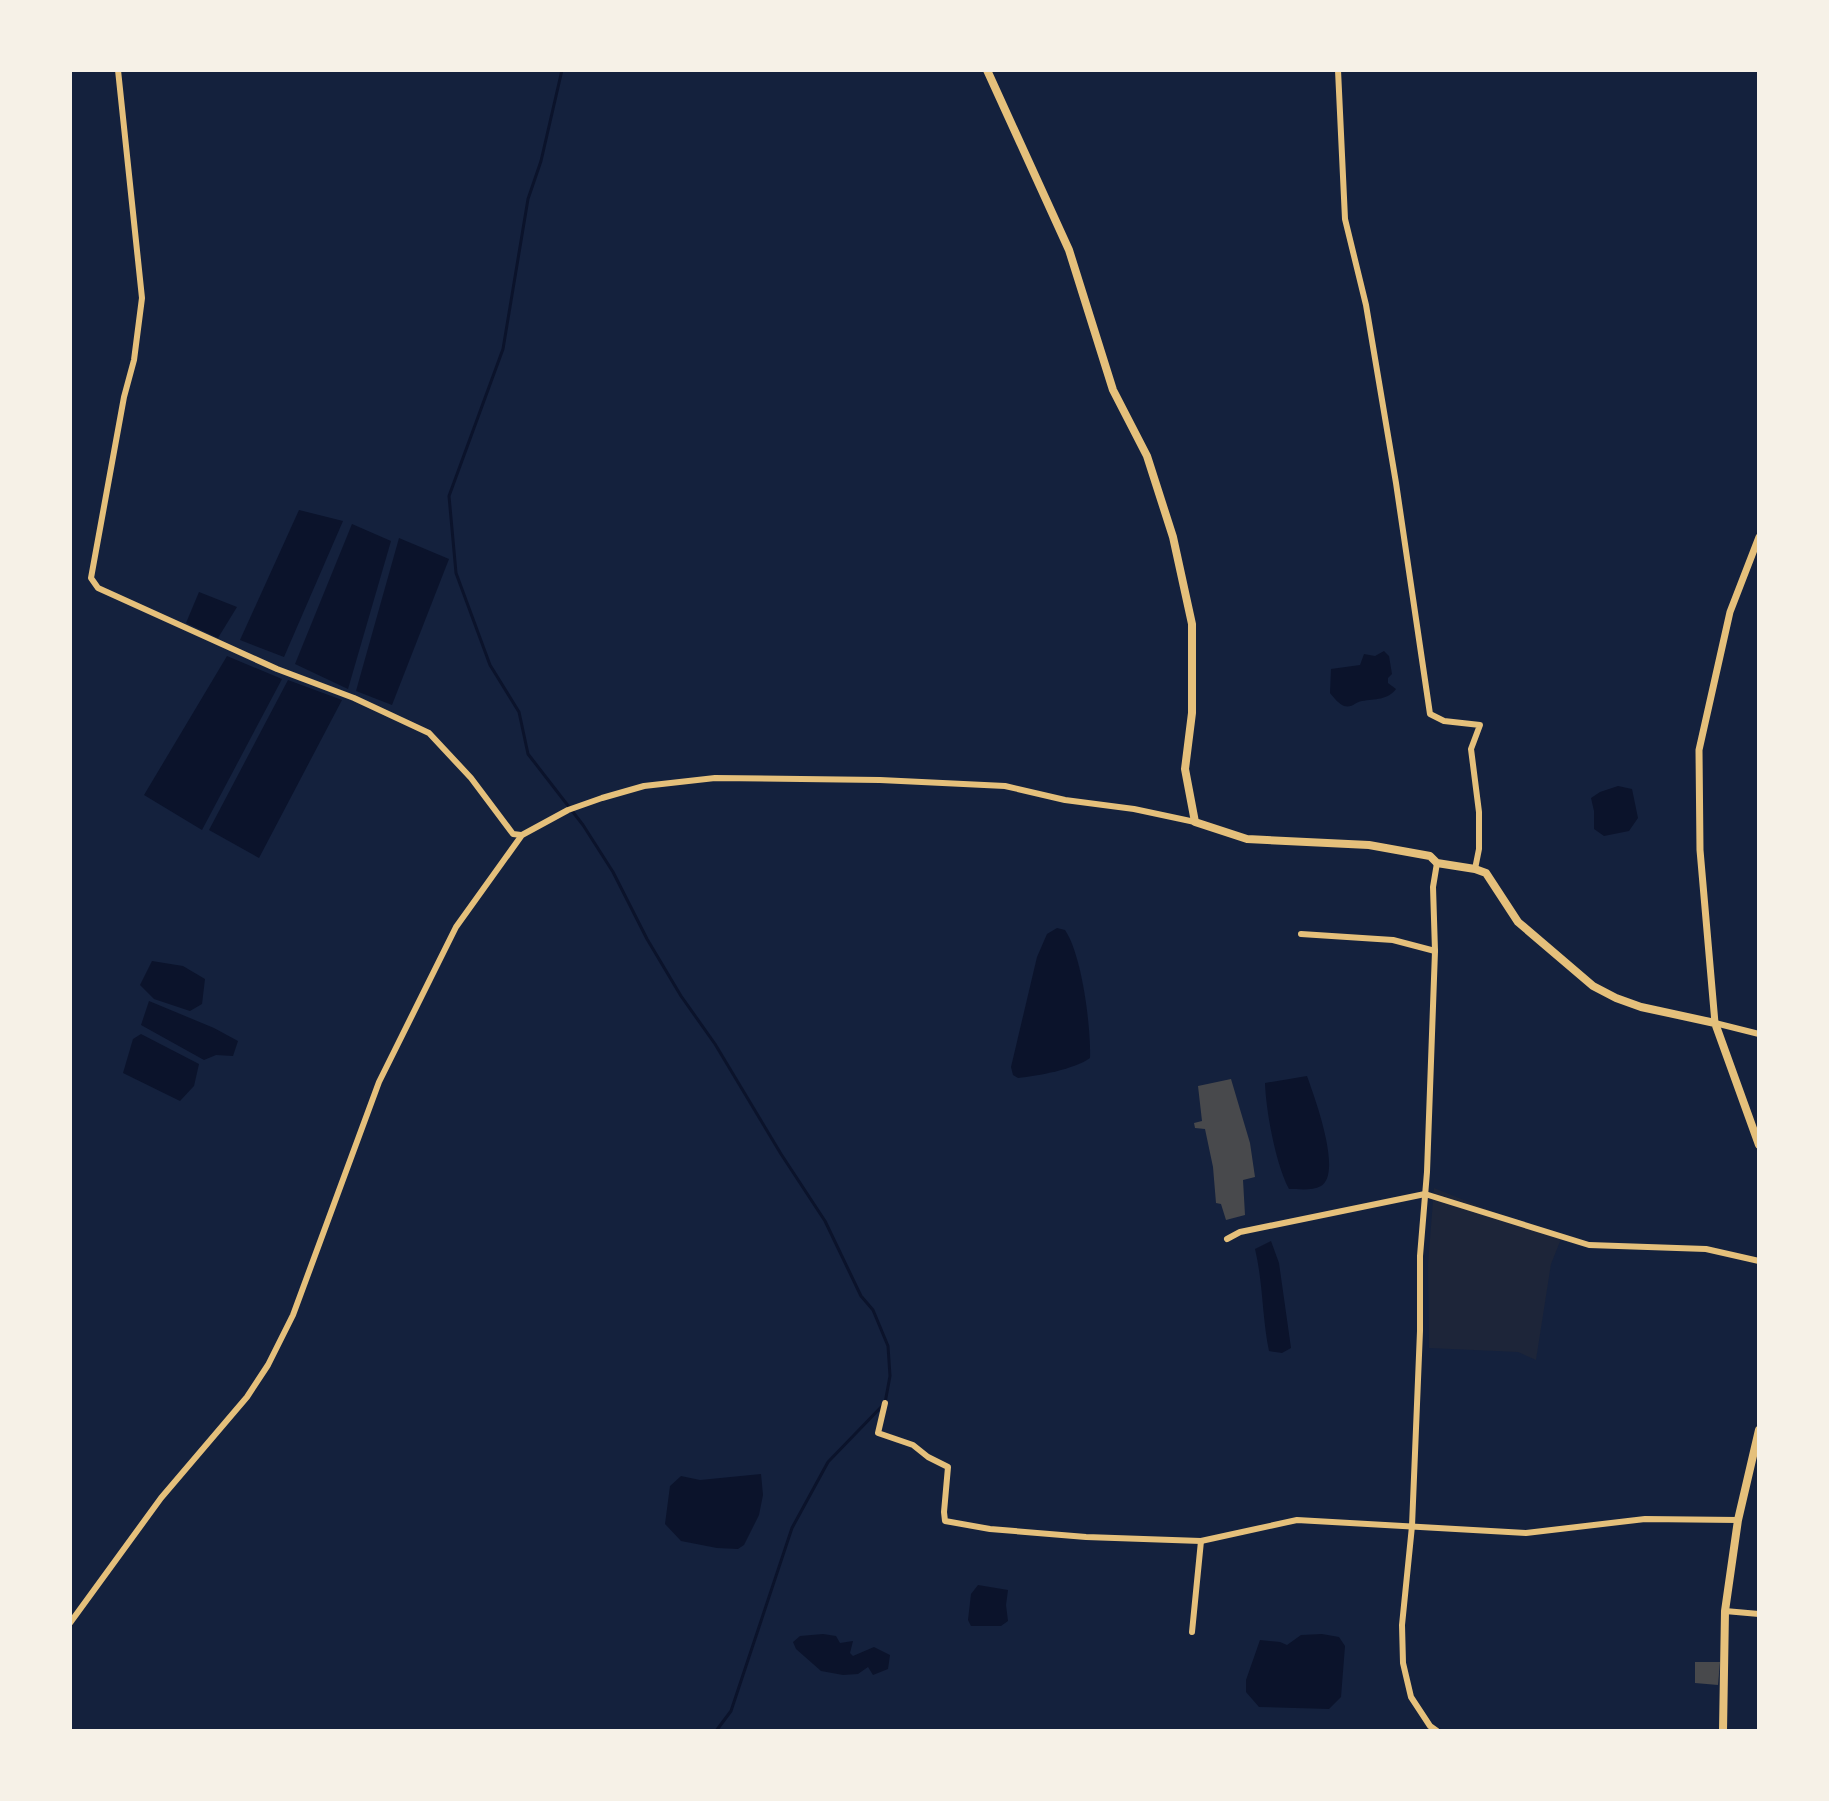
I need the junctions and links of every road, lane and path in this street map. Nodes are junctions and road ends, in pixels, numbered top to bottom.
1 (118, 70) edge
2 (987, 70) edge
3 (1338, 70) edge
4 (1759, 537) edge
5 (1195, 822) junction
6 (522, 835) junction
7 (1437, 863) junction
8 (1475, 869) junction
9 (1301, 934) dead end
10 (1435, 951) junction
11 (1715, 1023) junction
12 (1759, 1034) edge
13 (1759, 1145) edge
14 (1425, 1194) junction
15 (1227, 1239) dead end
16 (1759, 1261) edge
17 (885, 1403) dead end
18 (1759, 1430) edge
19 (1738, 1520) junction
20 (1412, 1526) junction
21 (1201, 1541) junction
22 (1725, 1611) junction
23 (1759, 1614) edge
24 (70, 1623) edge
25 (1192, 1632) dead end
26 (1437, 1731) edge
27 (1723, 1731) edge

1 - 6 street
2 - 5 main road
3 - 8 street
4 - 11 street
5 - 6 street
5 - 7 main road
6 - 24 street
7 - 8 main road
7 - 10 street
8 - 11 main road
9 - 10 street
10 - 14 street
11 - 12 street
11 - 13 main road
14 - 15 street
14 - 16 street
14 - 20 street
17 - 21 street
18 - 19 main road
19 - 20 street
19 - 22 main road
20 - 21 street
20 - 26 street
21 - 25 street
22 - 23 street
22 - 27 main road

